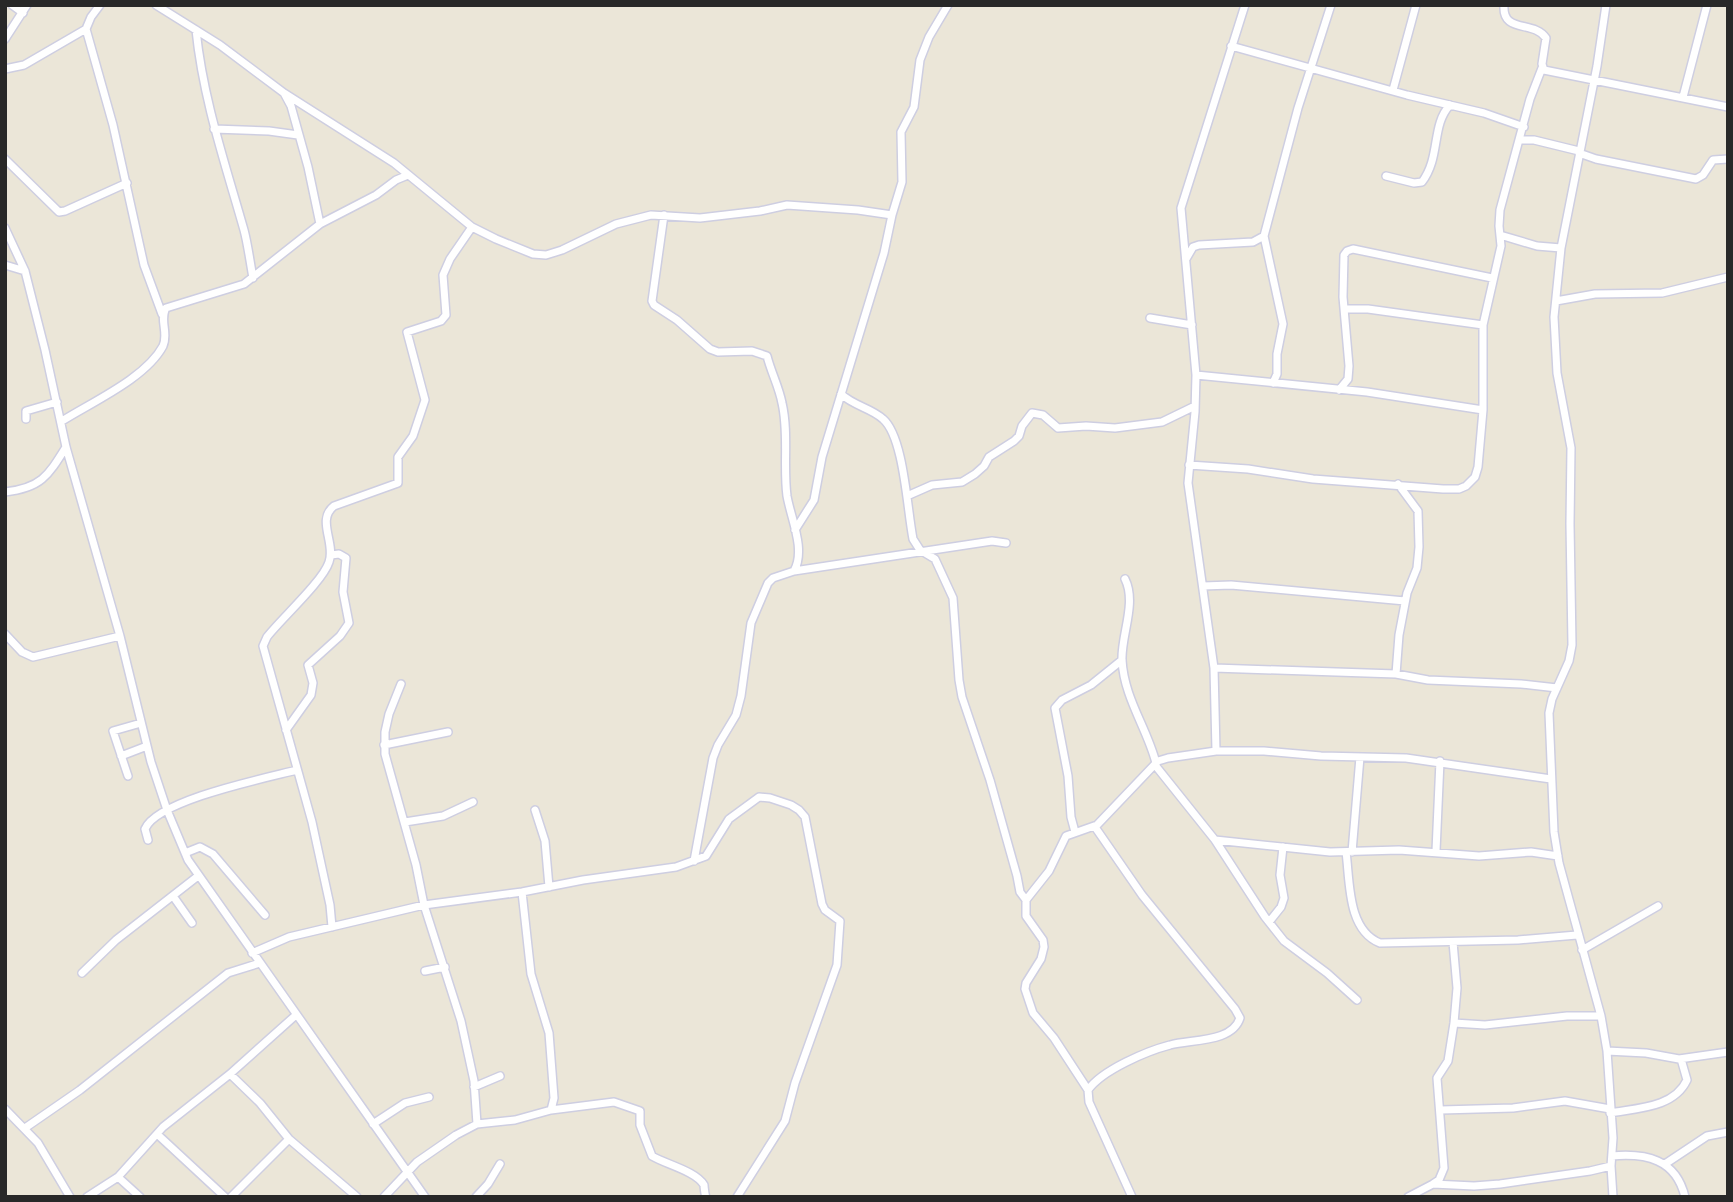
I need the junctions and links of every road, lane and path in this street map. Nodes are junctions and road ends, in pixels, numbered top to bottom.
1 (12, 5) edge
2 (100, 5) edge
3 (156, 5) edge
4 (948, 5) edge
5 (1245, 5) edge
6 (1331, 5) edge
7 (1416, 5) edge
8 (1504, 5) edge
9 (1606, 5) edge
10 (1707, 5) edge
11 (25, 9) edge
12 (86, 29) junction
13 (195, 30) junction
14 (5, 39) edge
15 (1231, 46) junction
16 (1312, 67) junction
17 (1542, 68) junction
18 (5, 69) edge
19 (1595, 79) junction
20 (1393, 90) junction
21 (284, 93) junction
22 (1683, 97) junction
23 (1450, 105) junction
24 (1728, 107) edge
25 (1524, 127) junction
26 (214, 129) junction
27 (298, 135) junction
28 (1520, 140) junction
29 (1579, 152) junction
30 (5, 159) edge
31 (1728, 159) edge
32 (408, 175) junction
33 (1386, 176) dead end
34 (127, 183) junction
35 (664, 215) junction
36 (892, 215) junction
37 (320, 224) junction
38 (472, 227) junction
39 (5, 228) edge
40 (1500, 235) junction
41 (1264, 236) junction
42 (1561, 248) junction
43 (1186, 259) junction
44 (5, 265) edge
45 (25, 271) junction
46 (1728, 277) edge
47 (253, 278) junction
48 (1492, 278) junction
49 (1556, 301) junction
50 (1345, 309) junction
51 (162, 315) junction
52 (1150, 318) dead end
53 (1192, 325) junction
54 (1483, 325) junction
55 (1196, 375) junction
56 (1273, 383) junction
57 (1339, 390) junction
58 (841, 394) junction
59 (57, 402) junction
60 (1195, 406) junction
61 (1483, 410) junction
62 (26, 419) dead end
63 (62, 421) junction
64 (66, 447) junction
65 (1189, 464) junction
66 (1398, 484) junction
67 (5, 492) edge
68 (907, 496) junction
69 (796, 530) junction
70 (1006, 542) dead end
71 (926, 552) junction
72 (331, 555) junction
73 (793, 572) junction
74 (1125, 579) dead end
75 (1203, 586) junction
76 (1405, 601) junction
77 (5, 634) edge
78 (120, 636) junction
79 (1122, 660) junction
80 (1214, 668) junction
81 (1396, 674) junction
82 (401, 684) dead end
83 (1557, 688) junction
84 (141, 723) junction
85 (286, 730) junction
86 (447, 732) dead end
87 (384, 745) junction
88 (147, 746) junction
89 (1216, 751) junction
90 (121, 756) junction
91 (1360, 757) junction
92 (1440, 761) junction
93 (1156, 764) junction
94 (297, 770) junction
95 (128, 776) dead end
96 (1551, 779) junction
97 (474, 802) dead end
98 (167, 810) junction
99 (535, 810) dead end
100 (405, 822) junction
101 (1095, 827) junction
102 (1075, 832) junction
103 (1214, 839) junction
104 (148, 840) dead end
105 (1283, 847) junction
106 (1436, 851) junction
107 (185, 852) junction
108 (1349, 852) junction
109 (1558, 856) junction
110 (694, 861) junction
111 (198, 876) junction
112 (549, 887) junction
113 (522, 892) junction
114 (173, 896) junction
115 (1026, 900) junction
116 (424, 905) junction
117 (1658, 906) dead end
118 (265, 915) dead end
119 (1269, 922) junction
120 (192, 923) dead end
121 (332, 927) junction
122 (1577, 934) junction
123 (1453, 942) junction
124 (1582, 950) junction
125 (252, 953) junction
126 (260, 963) junction
127 (445, 967) junction
128 (425, 971) dead end
129 (82, 973) dead end
130 (1357, 1000) dead end
131 (296, 1015) junction
132 (1601, 1016) junction
133 (1454, 1023) junction
134 (1607, 1052) junction
135 (1728, 1052) edge
136 (1681, 1059) junction
137 (230, 1074) junction
138 (500, 1076) dead end
139 (474, 1087) junction
140 (1088, 1090) junction
141 (429, 1097) dead end
142 (5, 1109) edge
143 (551, 1110) junction
144 (1441, 1110) junction
145 (1610, 1111) junction
146 (373, 1124) junction
147 (477, 1124) junction
148 (25, 1128) junction
149 (1728, 1132) edge
150 (156, 1134) junction
151 (289, 1139) junction
152 (1612, 1156) junction
153 (500, 1164) dead end
154 (1665, 1164) junction
155 (1611, 1166) junction
156 (407, 1172) junction
157 (118, 1177) junction
158 (1433, 1184) junction
159 (70, 1197) edge
160 (87, 1197) edge
161 (140, 1197) edge
162 (228, 1197) edge
163 (357, 1197) edge
164 (384, 1197) edge
165 (425, 1197) edge
166 (476, 1197) edge
167 (706, 1197) edge
168 (737, 1197) edge
169 (1132, 1197) edge
170 (1408, 1197) edge
171 (1613, 1197) edge
172 (1685, 1197) edge

1 - 11 street
2 - 12 street
3 - 13 street
4 - 36 street
5 - 15 street
6 - 16 street
7 - 20 street
8 - 17 street
9 - 19 street
10 - 22 street
11 - 14 street
12 - 18 street
12 - 34 street
13 - 21 street
13 - 26 street
15 - 16 street
15 - 43 street
16 - 20 street
16 - 41 street
17 - 19 street
17 - 25 street
19 - 22 street
19 - 29 street
20 - 23 street
21 - 27 street
21 - 32 street
22 - 24 street
23 - 25 street
23 - 33 street
25 - 28 street
26 - 27 street
26 - 47 street
27 - 37 street
28 - 29 street
28 - 40 street
29 - 31 street
29 - 42 street
30 - 34 street
32 - 37 street
32 - 38 street
34 - 51 street
35 - 36 street
35 - 38 street
35 - 69 street
36 - 58 street
37 - 47 street
38 - 72 street
39 - 45 street
40 - 42 street
40 - 48 street
41 - 43 street
41 - 56 street
42 - 49 street
43 - 53 street
44 - 45 street
45 - 59 street
46 - 49 street
47 - 51 street
48 - 50 street
48 - 54 street
49 - 83 street
50 - 54 street
50 - 57 street
51 - 63 street
52 - 53 street
53 - 55 street
54 - 61 street
55 - 56 street
55 - 60 street
56 - 57 street
57 - 61 street
58 - 68 street
58 - 69 street
59 - 62 street
59 - 63 street
60 - 65 street
60 - 68 street
61 - 66 street
63 - 64 street
64 - 67 street
64 - 78 street
65 - 66 street
65 - 75 street
66 - 76 street
68 - 71 street
69 - 73 street
70 - 71 street
71 - 73 street
71 - 115 street
72 - 85 street
72 - 85 street
73 - 110 street
74 - 79 street
75 - 76 street
75 - 80 street
76 - 81 street
77 - 78 street
78 - 84 street
79 - 93 street
79 - 102 street
80 - 81 street
80 - 89 street
81 - 83 street
82 - 87 street
83 - 96 street
84 - 88 street
84 - 90 street
85 - 94 street
86 - 87 street
87 - 100 street
88 - 90 street
88 - 98 street
89 - 91 street
89 - 93 street
90 - 95 street
91 - 92 street
91 - 108 street
92 - 96 street
92 - 106 street
93 - 101 street
93 - 103 street
94 - 98 street
94 - 121 street
96 - 109 street
97 - 100 street
98 - 104 street
98 - 107 street
99 - 112 street
100 - 116 street
101 - 102 street
101 - 140 street
102 - 115 street
103 - 105 street
103 - 119 street
105 - 108 street
105 - 119 street
106 - 108 street
106 - 109 street
107 - 111 street
107 - 118 street
108 - 123 street
109 - 122 street
110 - 112 street
110 - 168 street
111 - 114 street
111 - 125 street
112 - 113 street
113 - 116 street
113 - 143 street
114 - 120 street
114 - 129 street
115 - 140 street
116 - 121 street
116 - 127 street
117 - 124 street
119 - 130 street
121 - 125 street
122 - 123 street
122 - 124 street
123 - 133 street
124 - 132 street
125 - 126 street
126 - 131 street
126 - 148 street
127 - 128 street
127 - 139 street
131 - 137 street
131 - 146 street
132 - 133 street
132 - 134 street
133 - 144 street
134 - 136 street
134 - 145 street
135 - 136 street
136 - 145 street
137 - 150 street
137 - 151 street
138 - 139 street
139 - 147 street
140 - 169 street
141 - 146 street
142 - 148 street
143 - 147 street
143 - 167 street
144 - 145 street
144 - 158 street
145 - 152 street
146 - 156 street
147 - 156 street
148 - 159 street
149 - 154 street
150 - 157 street
150 - 162 street
151 - 162 street
151 - 163 street
152 - 154 street
152 - 155 street
153 - 166 street
154 - 172 street
155 - 158 street
155 - 171 street
156 - 164 street
156 - 165 street
157 - 160 street
157 - 161 street
158 - 170 street

